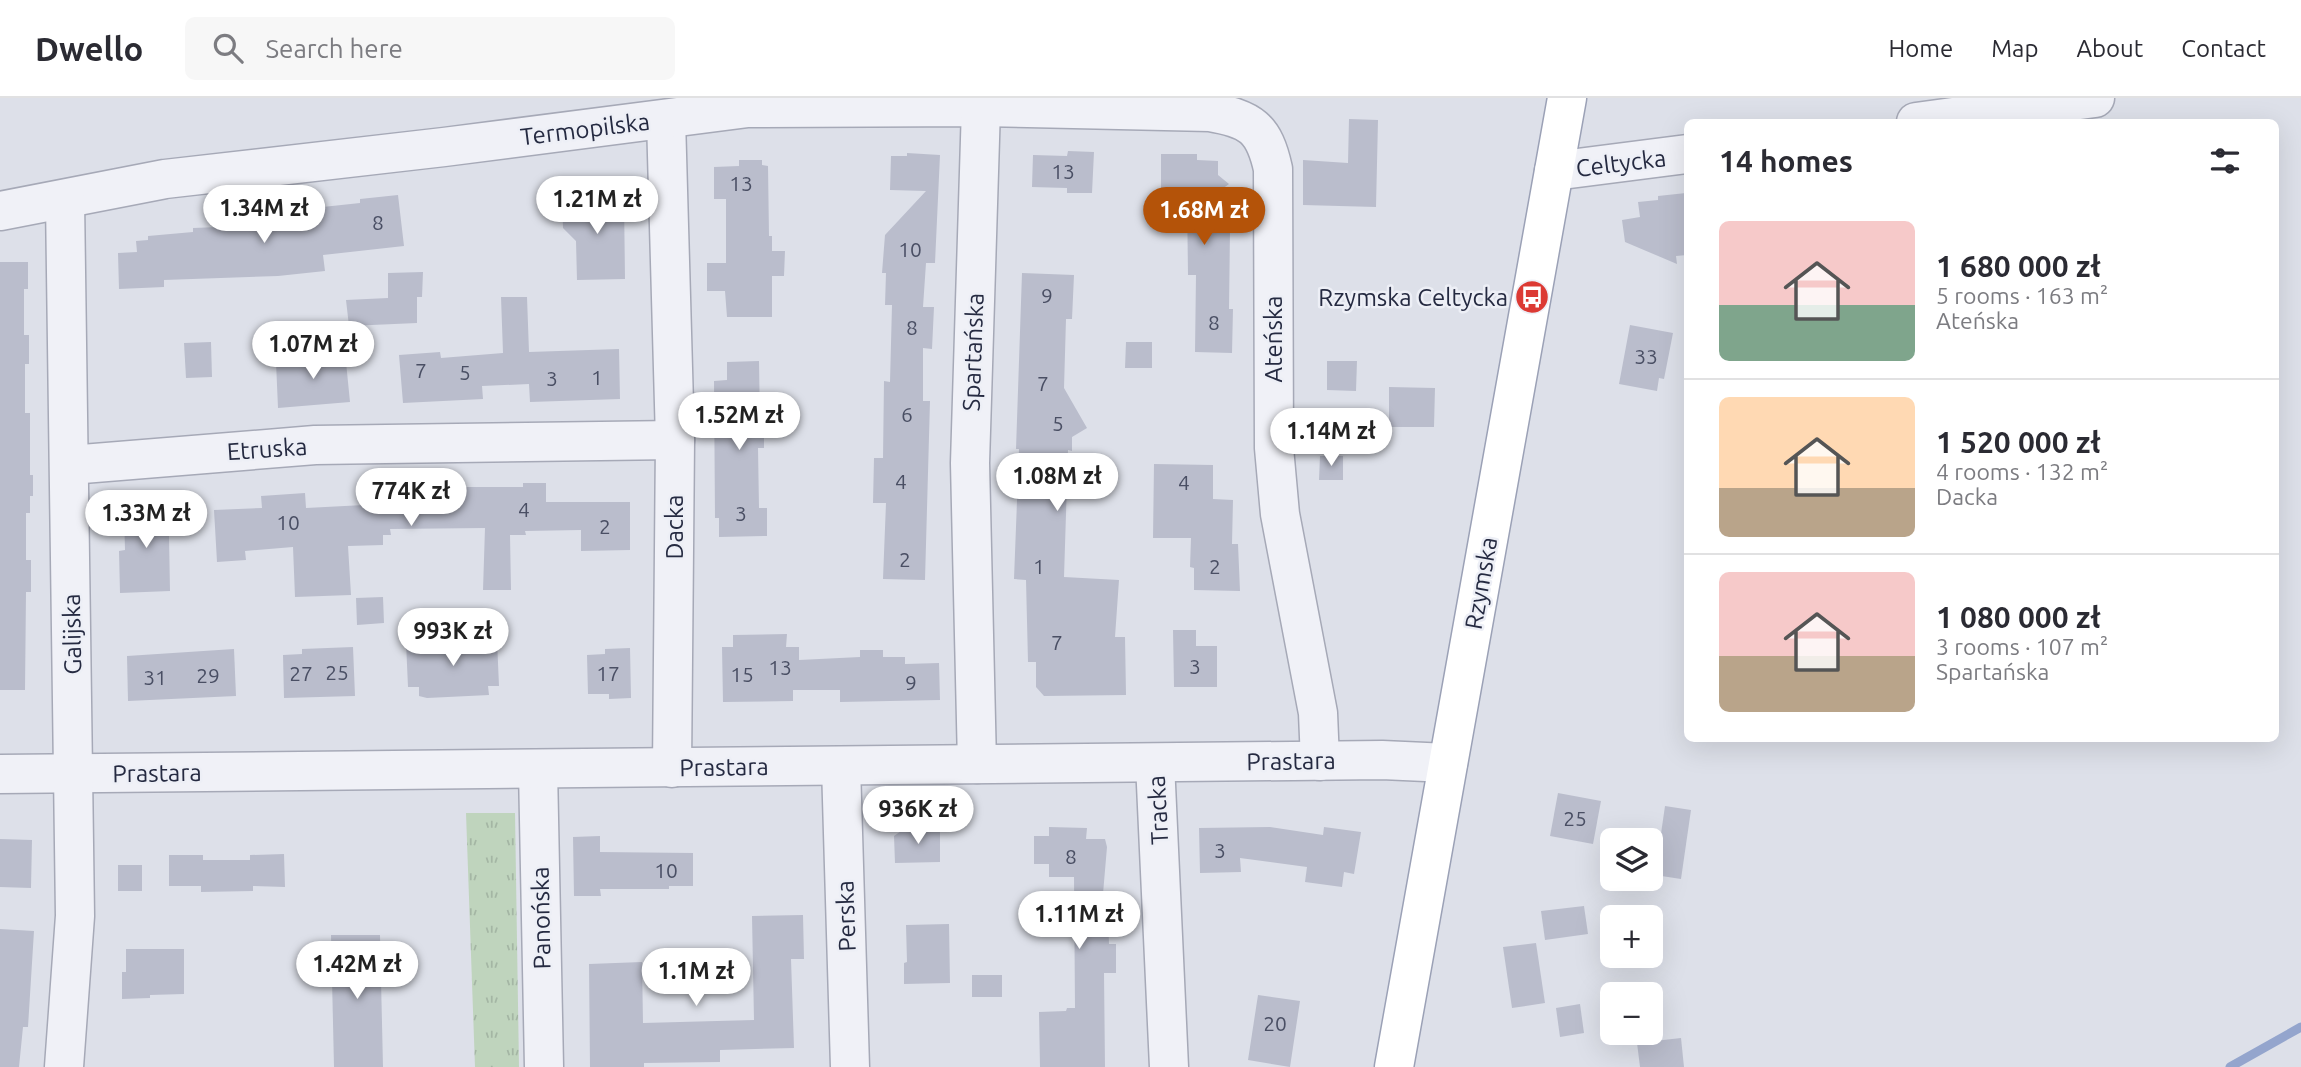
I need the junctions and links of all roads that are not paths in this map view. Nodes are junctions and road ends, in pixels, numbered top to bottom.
1 (1567, 98) edge
2 (2095, 98) edge
3 (981, 107) junction
4 (666, 119) junction
5 (1938, 119) edge
6 (1255, 127) joint
7 (1684, 154) edge
8 (1554, 171) junction
9 (65, 200) junction
10 (0, 211) edge
11 (675, 440) junction
12 (70, 465) junction
13 (1320, 761) junction
14 (1155, 763) junction
15 (1448, 763) junction
16 (977, 764) junction
17 (841, 766) junction
18 (672, 768) junction
19 (538, 769) junction
20 (0, 774) edge
21 (74, 774) junction
22 (64, 1067) edge
23 (544, 1067) edge
24 (850, 1067) edge
25 (1169, 1067) edge
26 (1394, 1067) edge

1 - 8 main road, Rzymska
2 - 5 street
3 - 4 street, Termopilska
3 - 6 street, Termopilska
3 - 16 street, Spartańska
4 - 9 street, Termopilska
4 - 11 street, Dacka
6 - 13 street, Ateńska
7 - 8 street, Celtycka
8 - 15 main road, Rzymska
9 - 10 street, Termopilska
9 - 12 street, Galijska
11 - 12 street, Etruska
11 - 18 street, Dacka
12 - 21 street, Galijska
13 - 14 street, Prastara
13 - 15 street, Prastara
14 - 16 street, Prastara
14 - 25 street, Tracka
15 - 26 main road, Rzymska
16 - 17 street, Prastara
17 - 18 street, Prastara
17 - 24 street, Perska
18 - 19 street, Prastara
19 - 21 street, Prastara
19 - 23 street, Panońska
20 - 21 street, Prastara
21 - 22 street, Galijska

